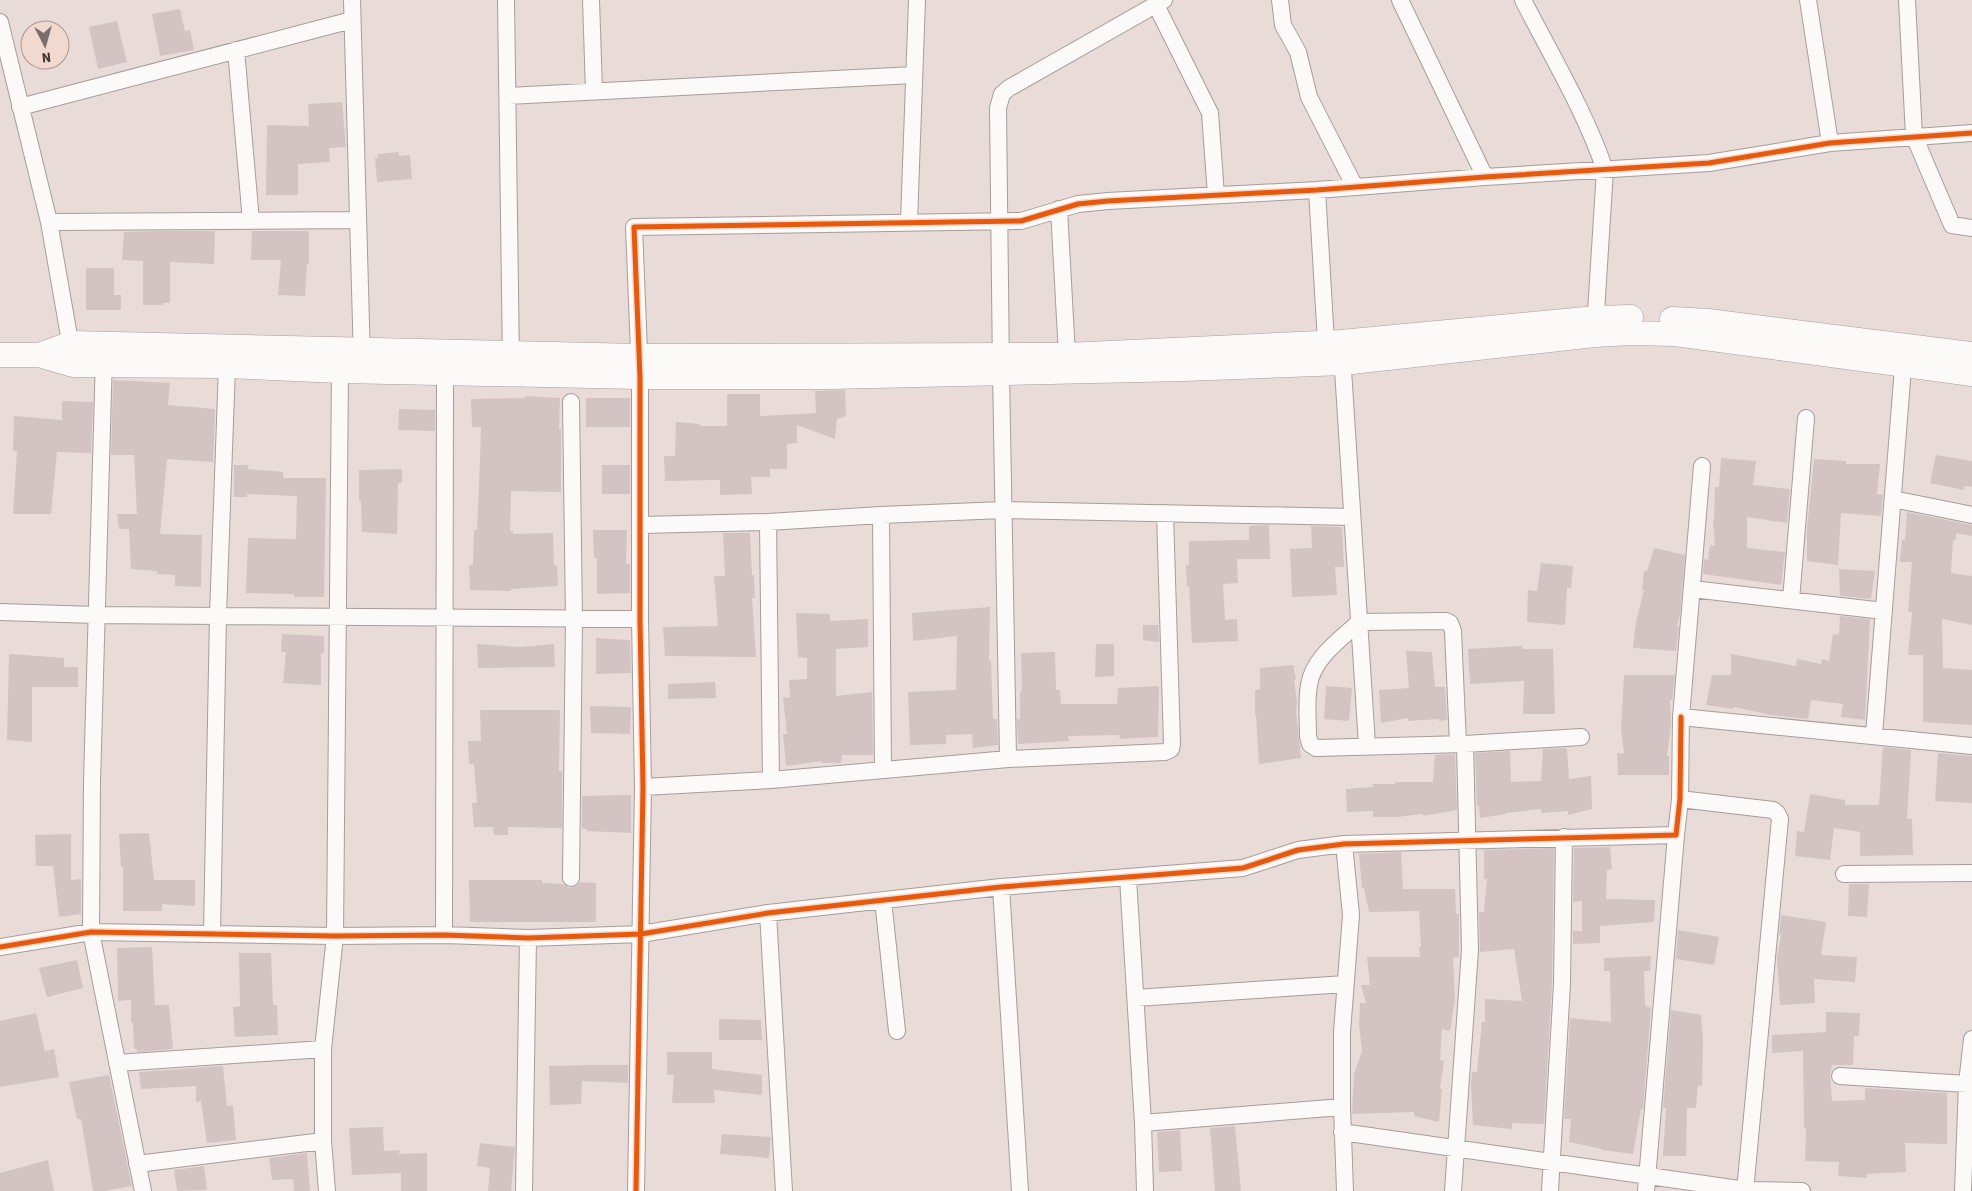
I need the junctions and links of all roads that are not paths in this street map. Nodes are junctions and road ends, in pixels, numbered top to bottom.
1 (352, 0) edge
2 (506, 0) edge
3 (591, 0) edge
4 (917, 0) edge
5 (1280, 0) edge
6 (1400, 0) edge
7 (1523, 0) edge
8 (1808, 0) edge
9 (1906, 0) edge
10 (1160, 2) edge
11 (352, 20) junction
12 (0, 22) edge
13 (236, 50) junction
14 (914, 75) junction
15 (594, 91) junction
16 (508, 96) junction
17 (20, 107) junction
18 (1972, 133) edge
19 (1914, 136) junction
20 (1830, 143) junction
21 (1605, 170) junction
22 (1485, 177) junction
23 (1355, 187) junction
24 (1317, 190) junction
25 (1216, 195) junction
26 (1059, 209) junction
27 (358, 220) junction
28 (251, 221) junction
29 (999, 221) junction
30 (49, 222) junction
31 (909, 222) junction
32 (1972, 228) edge
33 (1596, 327) junction
34 (362, 348) junction
35 (1337, 349) junction
36 (0, 354) edge
37 (72, 354) junction
38 (1904, 354) junction
39 (1972, 354) edge
40 (104, 355) junction
41 (1068, 355) junction
42 (511, 363) junction
43 (1000, 364) junction
44 (226, 366) junction
45 (640, 367) junction
46 (351, 372) junction
47 (445, 373) junction
48 (1972, 374) edge
49 (572, 402) dead end
50 (1806, 418) dead end
51 (1702, 466) dead end
52 (1893, 499) junction
53 (1004, 510) junction
54 (1165, 513) junction
55 (882, 515) junction
56 (1972, 515) edge
57 (1352, 517) junction
58 (768, 522) junction
59 (641, 525) junction
60 (1692, 589) junction
61 (1791, 600) junction
62 (1884, 611) junction
63 (0, 612) edge
64 (96, 615) junction
65 (218, 615) junction
66 (338, 615) junction
67 (445, 616) junction
68 (574, 618) junction
69 (640, 619) junction
70 (1359, 622) junction
71 (1681, 717) junction
72 (1874, 735) junction
73 (1581, 737) dead end
74 (1462, 744) junction
75 (1367, 745) junction
76 (1972, 746) edge
77 (1008, 760) junction
78 (883, 769) junction
79 (771, 780) junction
80 (643, 787) junction
81 (1680, 799) junction
82 (1676, 835) junction
83 (1564, 837) junction
84 (1468, 840) junction
85 (1344, 844) junction
86 (1972, 873) edge
87 (1844, 874) dead end
88 (571, 878) dead end
89 (1128, 878) junction
90 (1001, 887) junction
91 (883, 900) junction
92 (768, 913) junction
93 (91, 932) junction
94 (212, 934) junction
95 (641, 934) junction
96 (444, 935) junction
97 (335, 936) junction
98 (528, 938) junction
99 (0, 947) edge
100 (1345, 984) junction
101 (1136, 998) junction
102 (896, 1031) dead end
103 (1972, 1040) edge
104 (323, 1049) junction
105 (117, 1063) junction
106 (1840, 1076) dead end
107 (1968, 1084) junction
108 (1342, 1106) junction
109 (1143, 1123) junction
110 (1969, 1126) edge
111 (1342, 1132) junction
112 (323, 1141) junction
113 (1455, 1147) junction
114 (1552, 1161) junction
115 (137, 1164) junction
116 (1646, 1183) edge
117 (1745, 1190) edge
118 (143, 1191) edge
119 (327, 1191) edge
120 (524, 1191) edge
121 (636, 1191) edge
122 (784, 1191) edge
123 (1020, 1191) edge
124 (1145, 1191) edge
125 (1345, 1191) edge
126 (1453, 1191) edge
127 (1550, 1191) edge
128 (1802, 1191) edge
129 (1963, 1191) edge

1 - 11 street
2 - 16 street
3 - 15 street
4 - 14 street
5 - 23 street
6 - 22 street
7 - 21 street
8 - 20 street
9 - 19 street
10 - 25 street
10 - 29 street
11 - 13 street
11 - 27 street
12 - 17 street
13 - 17 street
13 - 28 street
14 - 15 street
14 - 31 street
15 - 16 street
16 - 42 street
17 - 30 street
18 - 19 street
19 - 20 street
19 - 32 street
20 - 21 street
21 - 22 street
21 - 33 street
22 - 23 street
23 - 24 street
24 - 25 street
24 - 35 street
25 - 26 street
26 - 29 street
26 - 41 street
27 - 28 street
27 - 34 street
28 - 30 street
29 - 31 street
29 - 43 street
30 - 37 street
31 - 45 street
33 - 35 street
33 - 38 street
34 - 40 street
34 - 42 street
34 - 46 street
35 - 41 street
35 - 43 street
35 - 57 street
36 - 37 street
37 - 40 street
38 - 39 street
38 - 48 street
38 - 52 street
40 - 44 street
40 - 64 street
41 - 43 street
42 - 45 street
42 - 47 street
43 - 45 street
43 - 53 street
44 - 46 street
44 - 65 street
45 - 59 street
46 - 47 street
46 - 66 street
47 - 67 street
49 - 68 street
50 - 61 street
51 - 60 street
52 - 56 street
52 - 62 street
53 - 54 street
53 - 55 street
53 - 77 street
54 - 57 street
54 - 77 street
55 - 58 street
55 - 78 street
57 - 70 street
58 - 59 street
58 - 79 street
59 - 69 street
60 - 61 street
60 - 71 street
61 - 62 street
62 - 72 street
63 - 64 street
64 - 65 street
64 - 93 street
65 - 66 street
65 - 94 street
66 - 67 street
66 - 97 street
67 - 68 street
67 - 96 street
68 - 69 street
68 - 88 street
69 - 80 street
70 - 74 street
70 - 75 street
70 - 75 street
71 - 72 street
71 - 81 street
72 - 76 street
73 - 74 street
74 - 75 street
74 - 84 street
77 - 78 street
78 - 79 street
79 - 80 street
80 - 95 street
81 - 82 street
81 - 117 street
82 - 83 street
82 - 116 street
83 - 84 street
83 - 114 street
84 - 85 street
84 - 113 street
85 - 89 street
85 - 100 street
86 - 87 street
89 - 90 street
89 - 101 street
90 - 91 street
90 - 123 street
91 - 92 street
91 - 102 street
92 - 95 street
92 - 122 street
93 - 94 street
93 - 99 street
93 - 105 street
94 - 97 street
95 - 98 street
95 - 121 street
96 - 97 street
96 - 98 street
97 - 104 street
98 - 120 street
100 - 101 street
100 - 108 street
101 - 109 street
103 - 107 street
104 - 105 street
104 - 112 street
105 - 115 street
106 - 107 street
107 - 110 street
108 - 109 street
108 - 111 street
109 - 124 street
110 - 129 street
111 - 113 street
111 - 125 street
112 - 115 street
112 - 119 street
113 - 114 street
113 - 126 street
114 - 116 street
114 - 127 street
115 - 118 street
116 - 117 street
117 - 128 street

